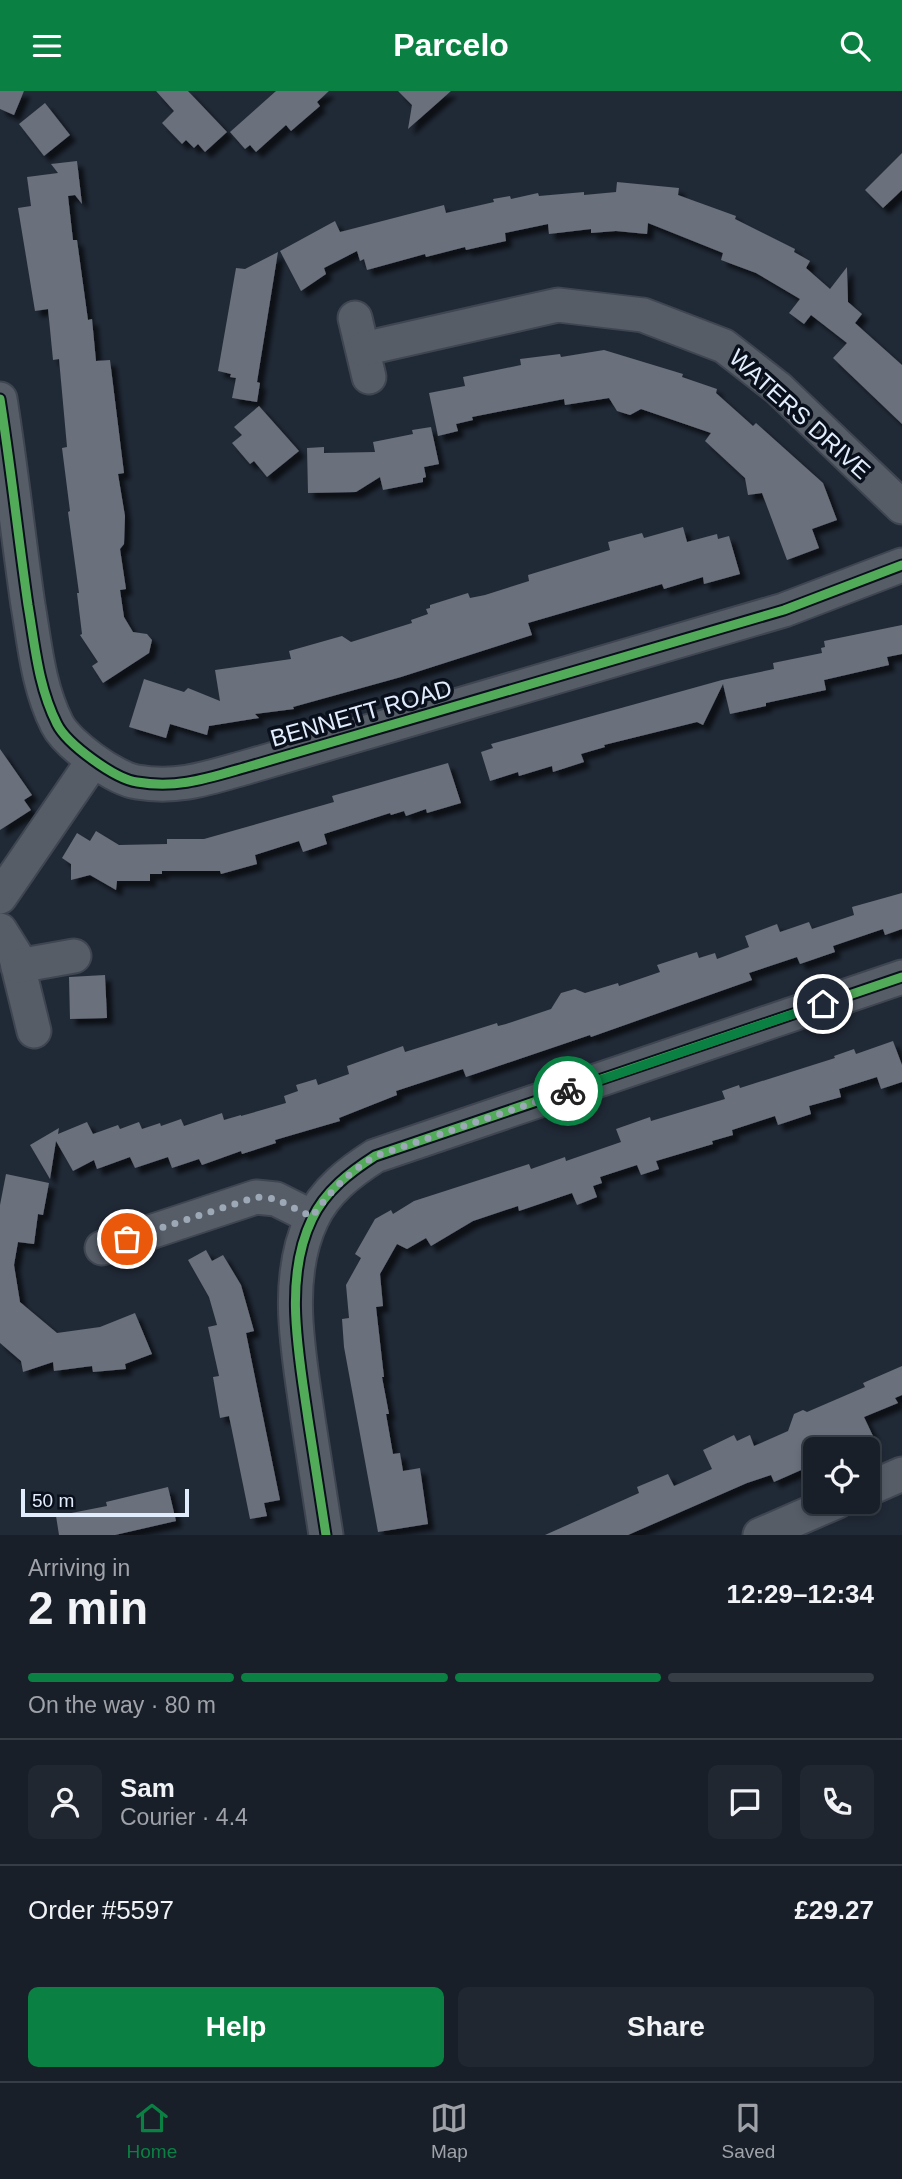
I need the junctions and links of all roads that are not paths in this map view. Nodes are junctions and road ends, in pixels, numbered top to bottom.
1 (362, 348) dead end
2 (0, 399) edge
3 (902, 507) edge
4 (7, 508) edge
5 (902, 565) edge
6 (93, 761) junction
7 (0, 897) edge
8 (0, 930) edge
9 (74, 956) dead end
10 (18, 966) junction
11 (902, 977) edge
12 (34, 1031) dead end
13 (312, 1217) junction
14 (102, 1248) dead end
15 (902, 1474) edge
16 (880, 1484) edge
17 (808, 1514) edge
18 (326, 1535) edge
19 (760, 1535) edge

1 - 3 street, WATERS DRIVE
2 - 4 street, BENNETT ROAD
4 - 6 street, BENNETT ROAD
5 - 6 street, BENNETT ROAD
6 - 7 street
8 - 10 street
9 - 10 street
10 - 12 street
11 - 13 street
13 - 14 street
13 - 18 street
15 - 16 street
17 - 19 street

